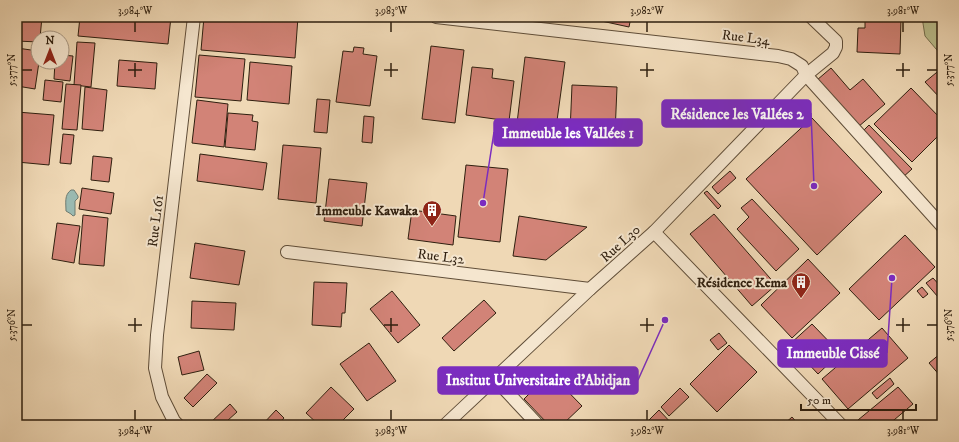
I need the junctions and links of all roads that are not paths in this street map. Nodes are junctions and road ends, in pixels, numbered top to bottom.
1 (194, 17) edge
2 (436, 17) edge
3 (811, 17) edge
4 (806, 75) junction
5 (942, 226) edge
6 (654, 232) junction
7 (287, 252) dead end
8 (590, 289) junction
9 (495, 379) junction
10 (178, 425) edge
11 (445, 425) edge
12 (538, 425) edge
13 (841, 425) edge

1 - 10 street, Rue L161
2 - 4 street, Rue L34
3 - 4 street, Rue L30
4 - 5 street, Rue L34
4 - 6 street, Rue L30
6 - 8 street, Rue L30
6 - 13 street
7 - 8 street, Rue L32
8 - 9 street, Rue L30
9 - 11 street, Rue L30
9 - 12 street

